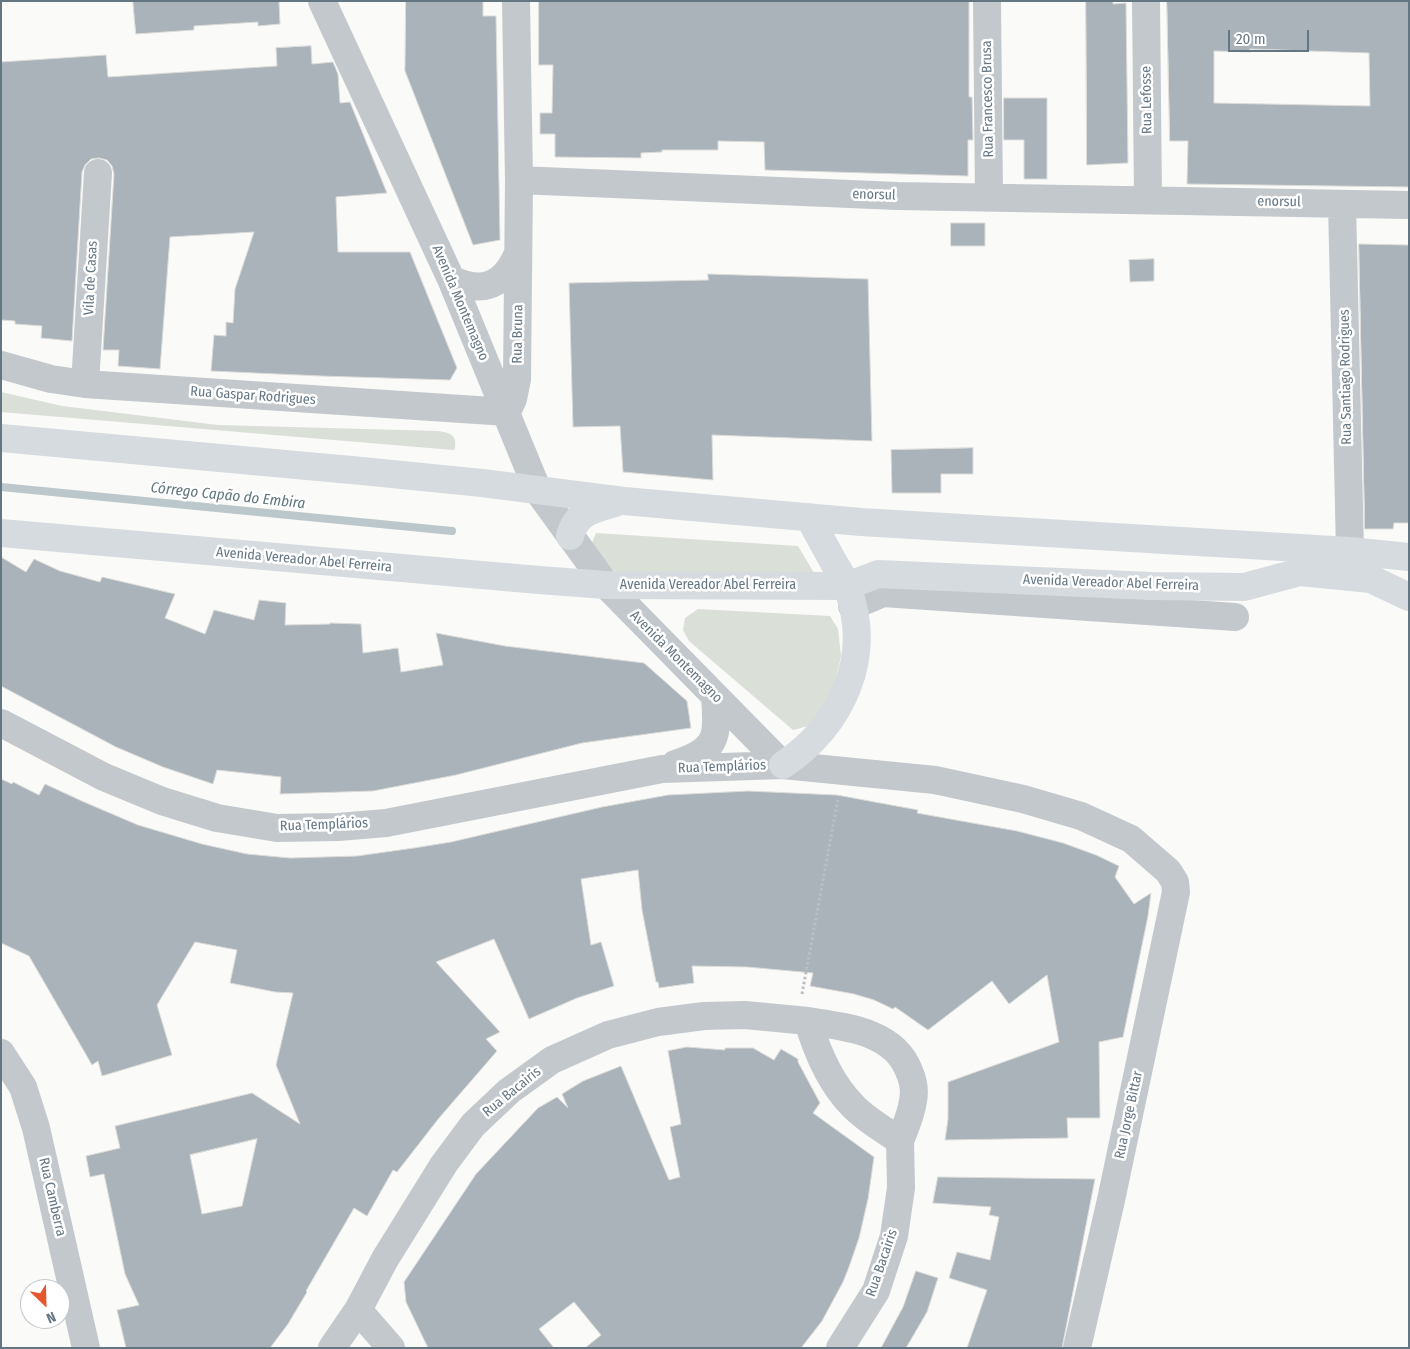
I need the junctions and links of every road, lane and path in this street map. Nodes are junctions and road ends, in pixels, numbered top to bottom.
1 (322, 1) edge
2 (516, 1) edge
3 (987, 1) edge
4 (1146, 1) edge
5 (98, 173) dead end
6 (519, 180) junction
7 (989, 197) junction
8 (1148, 199) junction
9 (1342, 204) junction
10 (1409, 204) edge
11 (518, 253) junction
12 (451, 279) junction
13 (518, 333) junction
14 (477, 341) junction
15 (1, 366) edge
16 (85, 384) junction
17 (507, 412) junction
18 (1, 438) edge
19 (538, 491) junction
20 (624, 501) junction
21 (809, 517) junction
22 (1, 533) edge
23 (570, 536) junction
24 (1350, 551) junction
25 (1409, 557) edge
26 (606, 585) junction
27 (850, 596) junction
28 (1409, 597) edge
29 (1236, 617) dead end
30 (715, 696) junction
31 (1, 723) edge
32 (783, 765) junction
33 (662, 769) junction
34 (843, 771) junction
35 (802, 1021) junction
36 (1, 1053) edge
37 (900, 1141) junction
38 (358, 1310) junction
39 (86, 1348) edge
40 (332, 1348) edge
41 (391, 1348) edge
42 (840, 1348) edge
43 (1077, 1348) edge

1 - 12 street, Avenida Montemagno
2 - 6 street
3 - 7 street, Rua Francesco Brusa
4 - 8 street, Rua Lefosse
5 - 16 street, Vila de Casas
6 - 7 street, enorsul
6 - 11 street, Rua Bruna
7 - 8 street, enorsul
8 - 9 street, enorsul
9 - 10 street, enorsul
9 - 24 street, Rua Santiago Rodrigues
11 - 12 street, Rua Bruna
11 - 13 street, Rua Bruna
12 - 14 street, Avenida Montemagno
13 - 14 street
13 - 17 street, Rua Bruna
14 - 17 street, Avenida Montemagno
15 - 16 street, Rua Gaspar Rodrigues
16 - 17 street, Rua Gaspar Rodrigues
17 - 19 street, Avenida Montemagno
18 - 19 main road
19 - 20 main road
19 - 23 street, Avenida Montemagno
20 - 21 main road
20 - 23 main road
21 - 24 main road
21 - 27 main road
22 - 26 main road, Avenida Vereador Abel Ferreira
23 - 26 street, Avenida Montemagno
24 - 25 main road
26 - 27 main road, Avenida Vereador Abel Ferreira
26 - 30 street, Avenida Montemagno
27 - 28 main road, Avenida Vereador Abel Ferreira
27 - 29 street
27 - 32 main road
30 - 32 street, Avenida Montemagno
30 - 33 street, Rua Templários
31 - 33 street, Rua Templários
32 - 33 street, Rua Templários
32 - 34 street
34 - 35 path
34 - 43 street, Rua Jorge Bittar
35 - 37 street
35 - 37 street, Rua Bacairis
35 - 38 street, Rua Bacairis
36 - 39 street, Rua Camberra
37 - 42 street, Rua Bacairis
38 - 40 street, Rua Bacairis
38 - 41 street

